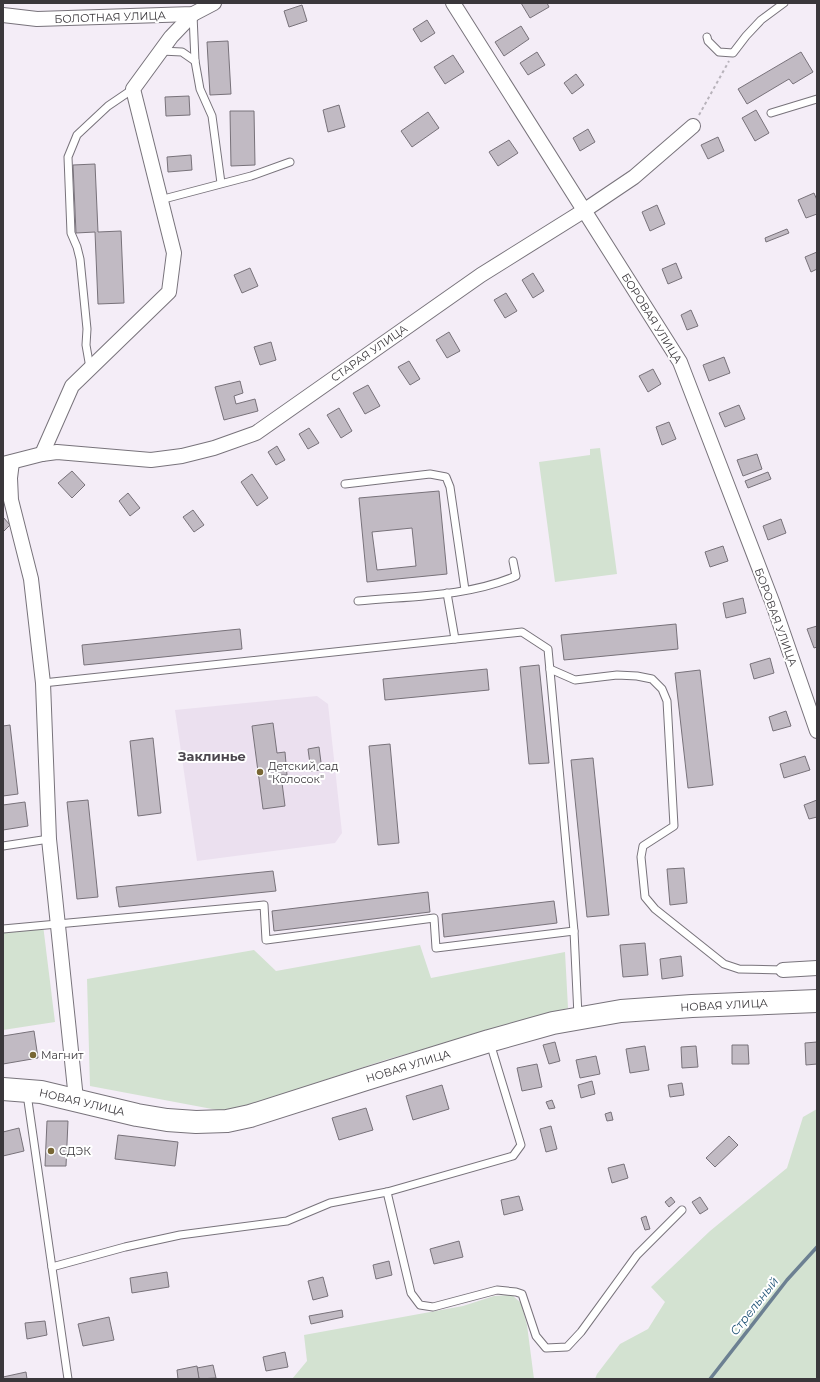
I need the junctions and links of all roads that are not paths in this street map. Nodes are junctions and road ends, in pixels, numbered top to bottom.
1 (214, 3) edge
2 (454, 3) edge
3 (784, 3) edge
4 (193, 14) junction
5 (3, 15) edge
6 (707, 37) dead end
7 (161, 51) junction
8 (195, 61) junction
9 (133, 89) junction
10 (817, 99) edge
11 (771, 113) dead end
12 (693, 126) road end
13 (290, 162) dead end
14 (221, 183) junction
15 (160, 200) junction
16 (585, 210) junction
17 (90, 368) junction
18 (42, 454) junction
19 (7, 463) edge
20 (346, 484) dead end
21 (513, 561) dead end
22 (464, 590) junction
23 (447, 593) junction
24 (358, 601) dead end
25 (455, 639) junction
26 (550, 669) junction
27 (43, 683) junction
28 (817, 731) edge
29 (49, 838) junction
30 (3, 846) edge
31 (58, 925) junction
32 (3, 930) edge
33 (574, 932) junction
34 (817, 968) edge
35 (783, 970) joint
36 (817, 1001) edge
37 (578, 1019) junction
38 (489, 1040) junction
39 (3, 1089) edge
40 (27, 1090) junction
41 (76, 1099) junction
42 (387, 1192) junction
43 (682, 1210) dead end
44 (52, 1267) junction
45 (68, 1379) edge

1 - 4 street, БОЛОТНАЯ УЛИЦА
2 - 16 street, БОРОВАЯ УЛИЦА
3 - 6 lane
4 - 5 street, БОЛОТНАЯ УЛИЦА
4 - 7 street
4 - 8 lane
7 - 8 lane
7 - 9 street
8 - 14 lane
9 - 15 street
9 - 17 lane
10 - 11 lane
12 - 16 street, СТАРАЯ УЛИЦА
13 - 14 lane
14 - 15 lane
15 - 17 street
16 - 18 street, СТАРАЯ УЛИЦА
16 - 28 street, БОРОВАЯ УЛИЦА
17 - 18 street
18 - 19 street, СТАРАЯ УЛИЦА
19 - 27 street
20 - 22 lane
21 - 22 lane
22 - 23 lane
23 - 24 lane
23 - 25 lane
25 - 26 lane
25 - 27 lane
26 - 33 lane
26 - 35 lane
27 - 29 street
29 - 30 lane
29 - 31 street
31 - 32 lane
31 - 33 lane
31 - 41 street
33 - 37 lane
34 - 35 street
36 - 37 main road, НОВАЯ УЛИЦА
37 - 38 main road, НОВАЯ УЛИЦА
38 - 41 main road, НОВАЯ УЛИЦА
38 - 42 lane
39 - 40 main road, НОВАЯ УЛИЦА
40 - 41 main road, НОВАЯ УЛИЦА
40 - 44 lane
42 - 43 lane
42 - 44 lane
44 - 45 lane

